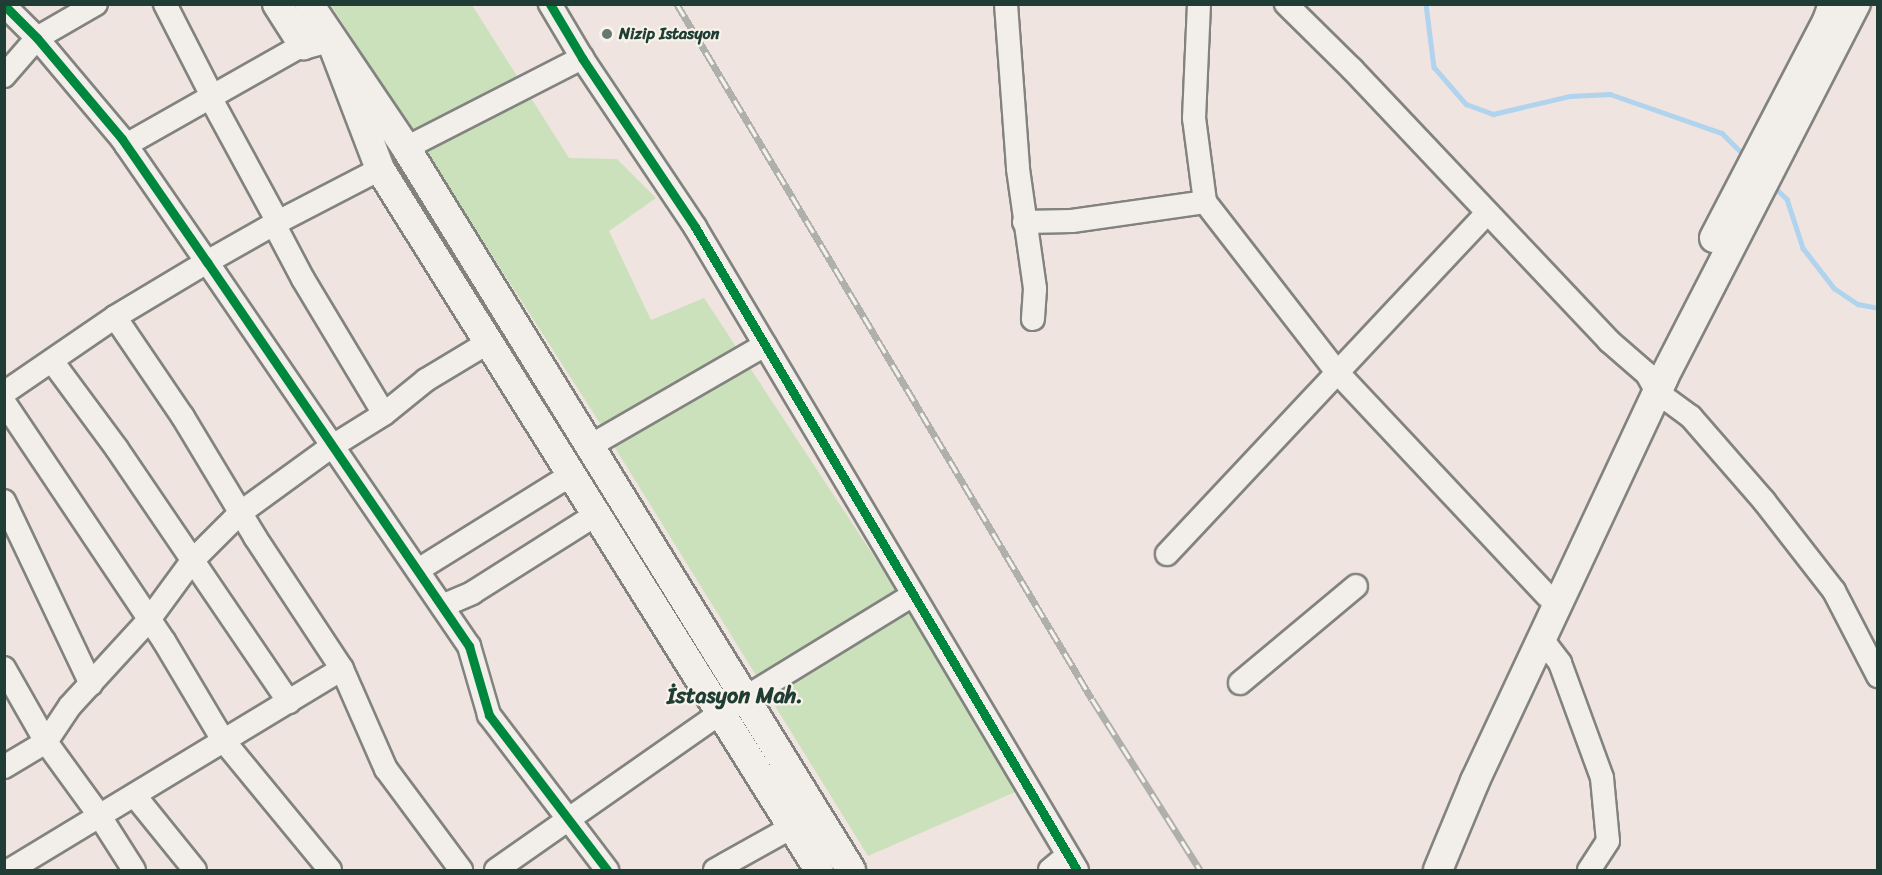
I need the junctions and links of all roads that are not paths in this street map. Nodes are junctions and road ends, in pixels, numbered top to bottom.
1 (96, 4) edge
2 (165, 4) edge
3 (278, 4) edge
4 (309, 4) edge
5 (550, 4) edge
6 (1005, 4) edge
7 (1199, 4) edge
8 (1286, 4) edge
9 (1833, 4) edge
10 (1856, 4) edge
11 (4, 5) edge
12 (37, 38) junction
13 (303, 45) junction
14 (582, 58) junction
15 (4, 76) edge
16 (211, 97) junction
17 (1783, 126) junction
18 (126, 145) junction
19 (406, 148) junction
20 (380, 169) junction
21 (1205, 202) junction
22 (1487, 213) junction
23 (1024, 222) junction
24 (276, 223) junction
25 (207, 262) junction
26 (115, 317) junction
27 (1033, 319) dead end
28 (489, 342) junction
29 (765, 345) junction
30 (52, 360) junction
31 (1337, 372) junction
32 (1652, 383) junction
33 (4, 393) edge
34 (4, 402) edge
35 (384, 414) junction
36 (590, 446) junction
37 (331, 447) junction
38 (572, 474) junction
39 (4, 501) edge
40 (240, 513) junction
41 (597, 514) junction
42 (1167, 554) dead end
43 (192, 561) junction
44 (418, 570) junction
45 (1356, 586) dead end
46 (913, 595) junction
47 (1547, 596) junction
48 (442, 606) junction
49 (148, 621) junction
50 (1542, 639) junction
51 (4, 668) edge
52 (342, 669) junction
53 (1878, 676) edge
54 (1240, 683) dead end
55 (91, 684) junction
56 (289, 702) junction
57 (733, 705) junction
58 (223, 740) junction
59 (46, 742) junction
60 (4, 766) edge
61 (135, 796) junction
62 (99, 815) junction
63 (571, 820) junction
64 (792, 827) junction
65 (1072, 863) edge
66 (8, 865) edge
67 (134, 870) edge
68 (195, 870) edge
69 (330, 870) edge
70 (461, 870) edge
71 (496, 870) edge
72 (607, 870) edge
73 (715, 870) edge
74 (819, 870) edge
75 (851, 870) edge
76 (1050, 870) edge
77 (1425, 870) edge
78 (1438, 870) edge
79 (1589, 870) edge

1 - 12 street
2 - 16 street
3 - 13 main road
4 - 19 main road
5 - 14 street
6 - 23 street
7 - 21 street
8 - 22 street
9 - 17 main road
10 - 17 main road
11 - 12 street
12 - 15 street
12 - 18 street
13 - 16 street
13 - 20 main road
14 - 19 street
14 - 29 street
16 - 18 street
16 - 24 street
17 - 32 main road
18 - 25 street
19 - 36 main road
20 - 24 street
20 - 28 main road
21 - 23 street
21 - 31 street
22 - 31 street
22 - 32 street
23 - 27 street
24 - 25 street
24 - 35 street
25 - 26 street
25 - 37 street
26 - 30 street
26 - 40 street
28 - 35 street
28 - 38 main road
29 - 36 street
29 - 46 street
30 - 33 street
30 - 43 street
31 - 42 street
31 - 47 street
32 - 47 main road
32 - 50 main road
32 - 53 street
34 - 49 street
35 - 37 street
36 - 57 main road
37 - 40 street
37 - 44 street
38 - 41 main road
38 - 44 street
39 - 55 street
40 - 43 street
40 - 52 street
41 - 48 street
41 - 57 main road
43 - 49 street
43 - 56 street
44 - 48 street
45 - 54 street
46 - 57 street
46 - 65 street
47 - 77 main road
48 - 63 street
49 - 55 street
49 - 58 street
50 - 78 main road
50 - 79 street
51 - 59 street
52 - 56 street
52 - 70 street
55 - 59 street
56 - 58 street
57 - 63 street
57 - 64 main road
57 - 75 main road
58 - 61 street
58 - 69 street
59 - 60 street
59 - 62 street
61 - 62 street
61 - 68 street
62 - 66 street
62 - 67 street
63 - 71 street
63 - 72 street
64 - 73 street
64 - 74 main road
65 - 76 street

